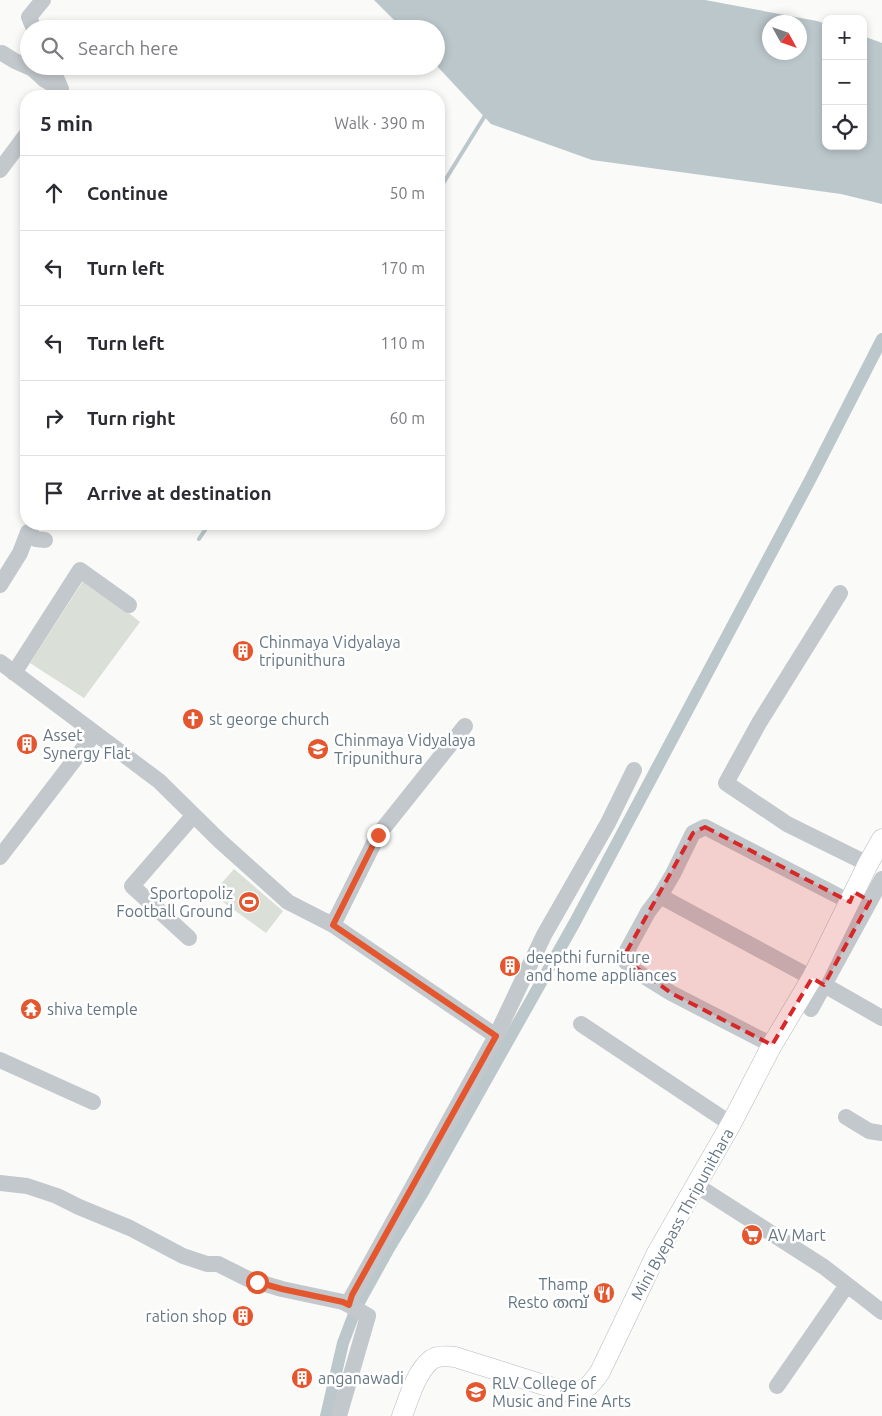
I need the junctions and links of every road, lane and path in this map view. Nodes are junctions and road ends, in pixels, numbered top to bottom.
1 (43, 0) edge
2 (30, 20) edge
3 (2, 53) dead end
4 (20, 63) edge
5 (40, 75) edge
6 (53, 75) edge
7 (56, 90) edge
8 (57, 90) edge
9 (20, 143) edge
10 (0, 170) edge
11 (45, 540) dead end
12 (0, 585) edge
13 (840, 592) dead end
14 (129, 605) dead end
15 (0, 662) edge
16 (14, 673) junction
17 (465, 726) dead end
18 (95, 733) junction
19 (634, 770) dead end
20 (193, 816) junction
21 (882, 839) edge
22 (0, 857) edge
23 (868, 864) junction
24 (882, 879) edge
25 (660, 896) junction
26 (858, 898) junction
27 (333, 925) junction
28 (189, 938) dead end
29 (818, 981) junction
30 (810, 1009) dead end
31 (882, 1018) edge
32 (580, 1024) dead end
33 (496, 1036) junction
34 (772, 1045) junction
35 (0, 1060) edge
36 (93, 1102) dead end
37 (846, 1117) dead end
38 (731, 1124) junction
39 (882, 1133) edge
40 (0, 1184) edge
41 (696, 1185) junction
42 (847, 1285) junction
43 (353, 1308) junction
44 (882, 1312) edge
45 (777, 1386) dead end
46 (339, 1416) edge
47 (402, 1416) edge

1 - 2 street
3 - 4 street
5 - 7 street
6 - 8 street
9 - 10 street
11 - 12 street
13 - 23 street
14 - 16 street
15 - 16 street
16 - 18 street
17 - 27 street
18 - 20 street
18 - 22 street
19 - 33 street
20 - 27 street
20 - 28 street
21 - 23 main road, Mini Byepass Thripunithara
23 - 26 main road, Mini Byepass Thripunithara
24 - 26 street
25 - 26 street
25 - 29 street
25 - 34 street
26 - 29 main road, Mini Byepass Thripunithara
27 - 33 street
29 - 30 street
29 - 31 street
29 - 34 main road, Mini Byepass Thripunithara
32 - 38 street
33 - 43 street
34 - 38 main road, Mini Byepass Thripunithara
35 - 36 street
37 - 39 street
38 - 41 main road, Mini Byepass Thripunithara
40 - 43 street
41 - 42 street
41 - 47 main road, Mini Byepass Thripunithara
42 - 44 street
42 - 45 street
43 - 46 street

